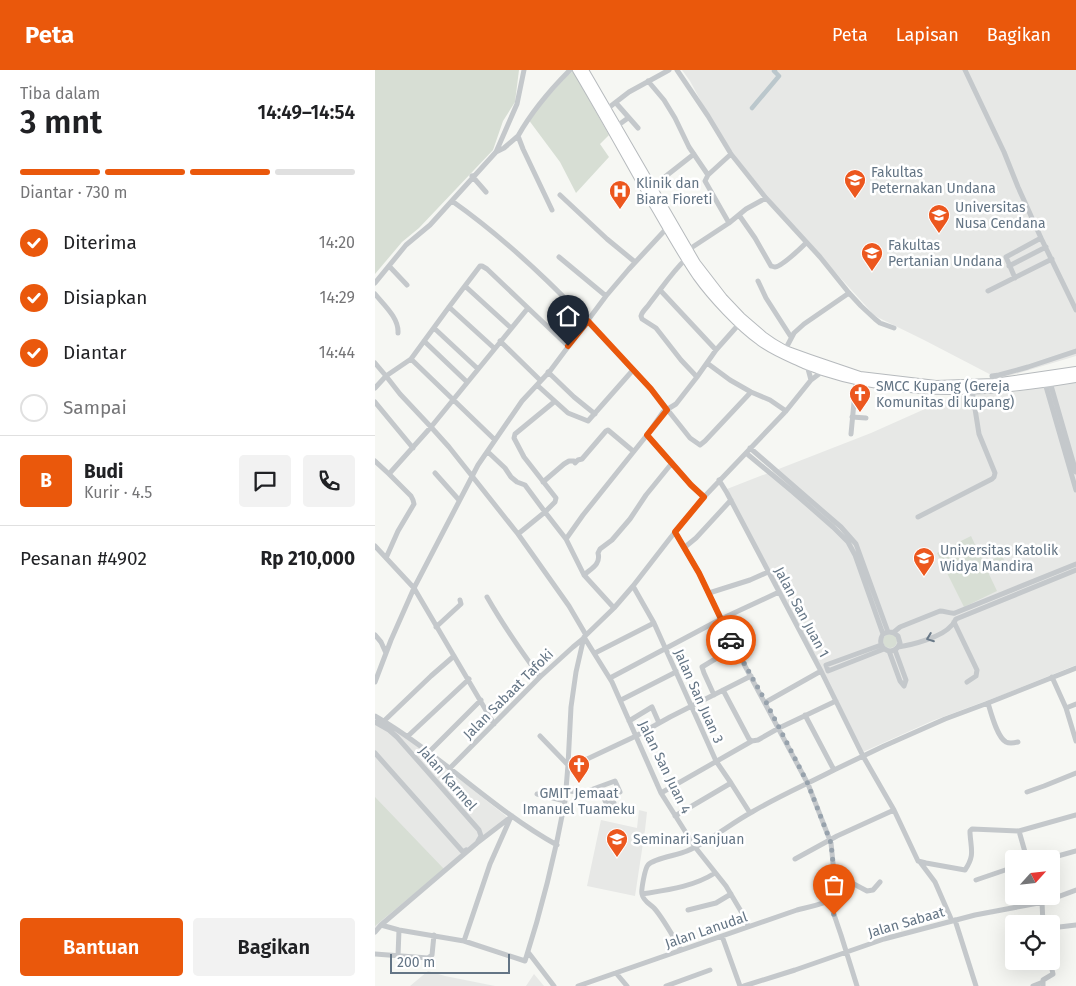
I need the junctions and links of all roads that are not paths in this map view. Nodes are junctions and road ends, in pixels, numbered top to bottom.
1 (523, 70) edge
2 (570, 70) edge
3 (577, 70) edge
4 (584, 70) edge
5 (669, 70) edge
6 (677, 70) edge
7 (965, 70) edge
8 (648, 82) junction
9 (616, 103) junction
10 (607, 109) junction
11 (629, 118) junction
12 (617, 126) junction
13 (638, 128) dead end
14 (518, 136) junction
15 (494, 152) junction
16 (694, 154) junction
17 (731, 154) junction
18 (708, 175) junction
19 (472, 176) junction
20 (652, 187) junction
21 (486, 192) dead end
22 (560, 195) dead end
23 (766, 198) junction
24 (452, 201) junction
25 (658, 205) junction
26 (552, 210) dead end
27 (739, 215) junction
28 (729, 223) junction
29 (667, 228) junction
30 (1041, 238) junction
31 (806, 243) junction
32 (1046, 247) junction
33 (688, 250) junction
34 (559, 256) dead end
35 (685, 259) junction
36 (1052, 259) junction
37 (635, 262) junction
38 (390, 266) junction
39 (1009, 266) junction
40 (1015, 278) junction
41 (375, 279) edge
42 (758, 282) dead end
43 (375, 284) edge
44 (407, 285) dead end
45 (465, 286) junction
46 (660, 290) junction
47 (989, 291) dead end
48 (849, 293) junction
49 (375, 294) edge
50 (606, 296) junction
51 (449, 307) junction
52 (528, 308) junction
53 (1076, 310) edge
54 (588, 321) junction
55 (740, 324) junction
56 (434, 328) junction
57 (511, 328) junction
58 (894, 328) dead end
59 (398, 333) dead end
60 (791, 337) junction
61 (423, 341) junction
62 (500, 341) junction
63 (568, 346) junction
64 (495, 348) junction
65 (715, 350) junction
66 (785, 350) junction
67 (1076, 351) edge
68 (411, 359) junction
69 (375, 363) edge
70 (707, 363) junction
71 (807, 365) junction
72 (478, 369) junction
73 (633, 370) junction
74 (823, 371) junction
75 (548, 372) junction
76 (1076, 372) edge
77 (387, 376) junction
78 (697, 377) junction
79 (1076, 378) edge
80 (811, 380) junction
81 (872, 380) junction
82 (856, 381) junction
83 (467, 382) junction
84 (539, 382) junction
85 (994, 382) junction
86 (1048, 383) junction
87 (972, 387) junction
88 (375, 388) edge
89 (751, 392) junction
90 (454, 398) junction
91 (375, 402) edge
92 (555, 402) junction
93 (667, 410) junction
94 (786, 411) junction
95 (595, 414) junction
96 (852, 417) junction
97 (866, 418) dead end
98 (431, 427) junction
99 (851, 434) dead end
100 (647, 435) junction
101 (495, 440) junction
102 (413, 448) junction
103 (633, 451) junction
104 (748, 451) junction
105 (488, 452) junction
106 (375, 461) edge
107 (672, 463) junction
108 (435, 473) dead end
109 (389, 474) junction
110 (1075, 474) edge
111 (472, 476) junction
112 (719, 480) junction
113 (543, 482) junction
114 (1076, 490) edge
115 (704, 497) junction
116 (459, 500) junction
117 (731, 500) junction
118 (545, 512) junction
119 (918, 516) dead end
120 (675, 532) junction
121 (518, 534) junction
122 (566, 538) junction
123 (375, 546) edge
124 (685, 547) junction
125 (386, 558) junction
126 (1076, 564) edge
127 (1076, 570) edge
128 (768, 572) junction
129 (585, 575) junction
130 (633, 586) junction
131 (414, 588) junction
132 (779, 592) junction
133 (709, 593) junction
134 (487, 597) dead end
135 (460, 600) dead end
136 (614, 608) junction
137 (721, 619) junction
138 (954, 622) junction
139 (654, 623) junction
140 (437, 627) junction
141 (888, 633) junction
142 (375, 635) edge
143 (585, 636) junction
144 (735, 647) junction
145 (665, 648) junction
146 (889, 648) junction
147 (386, 653) junction
148 (595, 653) junction
149 (859, 655) junction
150 (454, 656) junction
151 (1076, 668) edge
152 (676, 671) junction
153 (821, 671) junction
154 (751, 676) junction
155 (540, 677) junction
156 (1052, 677) junction
157 (610, 678) junction
158 (469, 679) junction
159 (375, 682) edge
160 (967, 682) dead end
161 (723, 690) junction
162 (714, 695) junction
163 (481, 700) junction
164 (621, 700) junction
165 (836, 701) junction
166 (766, 702) junction
167 (988, 703) junction
168 (1076, 704) edge
169 (691, 706) junction
170 (1065, 708) junction
171 (805, 715) junction
172 (375, 716) edge
173 (384, 721) junction
174 (629, 721) junction
175 (375, 722) edge
176 (659, 723) junction
177 (494, 724) junction
178 (779, 728) junction
179 (408, 736) junction
180 (540, 736) dead end
181 (636, 736) junction
182 (752, 741) junction
183 (1018, 742) dead end
184 (1076, 742) edge
185 (429, 752) junction
186 (375, 753) edge
187 (863, 756) junction
188 (716, 761) junction
189 (568, 766) junction
190 (449, 768) junction
191 (834, 770) junction
192 (1076, 773) edge
193 (731, 783) junction
194 (808, 784) junction
195 (599, 787) junction
196 (566, 791) junction
197 (620, 792) dead end
198 (1027, 792) dead end
199 (661, 793) junction
200 (537, 794) dead end
201 (565, 801) junction
202 (614, 803) dead end
203 (894, 810) junction
204 (750, 813) junction
205 (1076, 815) edge
206 (512, 816) junction
207 (675, 816) junction
208 (1019, 831) junction
209 (830, 840) junction
210 (557, 845) junction
211 (695, 847) junction
212 (1024, 850) edge
213 (1076, 851) edge
214 (1060, 855) edge
215 (795, 859) dead end
216 (920, 862) junction
217 (1005, 869) edge
218 (715, 873) junction
219 (834, 873) junction
220 (976, 880) dead end
221 (880, 882) dead end
222 (1076, 890) edge
223 (642, 894) junction
224 (731, 894) junction
225 (1060, 896) edge
226 (829, 900) junction
227 (1027, 905) edge
228 (688, 910) dead end
229 (953, 920) junction
230 (381, 925) junction
231 (1076, 925) edge
232 (748, 927) junction
233 (1060, 927) edge
234 (399, 930) junction
235 (375, 932) edge
236 (434, 935) junction
237 (722, 936) junction
238 (464, 941) junction
239 (681, 950) junction
240 (528, 952) junction
241 (847, 952) junction
242 (375, 954) edge
243 (398, 956) junction
244 (710, 970) dead end
245 (1052, 970) edge
246 (616, 973) junction
247 (1043, 984) edge
248 (554, 986) edge
249 (578, 986) edge
250 (627, 986) edge
251 (667, 986) edge
252 (740, 986) edge
253 (744, 986) edge
254 (857, 986) edge
255 (976, 986) edge
256 (1033, 986) edge

1 - 15 street
2 - 14 street
3 - 25 highway
4 - 10 highway
5 - 8 street
6 - 17 street
7 - 30 street
8 - 9 street
8 - 16 street
9 - 10 street
9 - 11 street
10 - 12 highway
11 - 12 street
11 - 13 street
12 - 20 highway
14 - 15 street
14 - 26 street
15 - 19 street
16 - 18 street
16 - 20 street
17 - 18 street
17 - 23 street
18 - 28 street
19 - 21 street
19 - 24 street
19 - 41 street
20 - 25 highway
22 - 37 street
23 - 27 street
23 - 31 street
24 - 38 street
24 - 54 street
25 - 29 highway
25 - 33 highway
27 - 28 street
27 - 31 street
28 - 33 street
29 - 35 highway
29 - 37 street
30 - 32 street
30 - 39 street
31 - 48 street
32 - 36 street
32 - 39 street
33 - 66 highway
34 - 50 street
35 - 46 street
35 - 55 highway
36 - 40 street
36 - 53 street
37 - 50 street
38 - 43 street
38 - 44 street
39 - 40 street
40 - 47 street
42 - 60 street
45 - 51 street
45 - 52 street
45 - 57 street
46 - 65 street
46 - 78 street
48 - 58 street
48 - 60 street
49 - 59 street
50 - 54 street
51 - 56 street
51 - 64 street
52 - 57 street
52 - 63 street
54 - 63 street
54 - 73 street
55 - 65 street
55 - 71 highway
56 - 61 street
56 - 72 street
57 - 62 street
60 - 66 street
61 - 68 street
61 - 83 street
62 - 64 street
62 - 84 street
63 - 75 street
64 - 72 street
65 - 70 street
66 - 81 highway
67 - 85 street
68 - 77 street
68 - 90 street
69 - 77 street, Jalan San Juan 4
70 - 78 street
70 - 89 street
71 - 74 highway
71 - 80 street
72 - 83 street
73 - 93 street
73 - 95 street
74 - 80 street, Jalan Sabaat Tafoki
74 - 82 highway
75 - 84 street
75 - 95 street
76 - 85 highway
77 - 88 street
77 - 98 street, Jalan San Juan 4
78 - 93 street
79 - 86 highway
80 - 94 street, Jalan Sabaat Tafoki
81 - 82 highway
81 - 87 highway
82 - 96 street
83 - 90 street
84 - 92 street
84 - 101 street
85 - 87 highway
86 - 87 highway
86 - 110 street
87 - 119 street
89 - 93 street
89 - 94 street
90 - 98 street
90 - 101 street
91 - 102 street
92 - 95 street
92 - 113 street
93 - 100 street
94 - 104 street, Jalan Sabaat Tafoki
96 - 97 street
96 - 99 street
98 - 102 street
98 - 111 street, Jalan San Juan 4
100 - 103 street
100 - 107 street
101 - 105 street
102 - 109 street
103 - 113 street
103 - 122 street
104 - 112 street, Jalan Sabaat Tafoki
104 - 141 street
105 - 111 street
105 - 118 street
106 - 109 street
107 - 115 street
107 - 129 street
108 - 116 street
109 - 125 street
110 - 114 street
111 - 116 street
111 - 121 street, Jalan San Juan 4
112 - 115 street, Jalan Sabaat Tafoki
112 - 117 street, Jalan San Juan 1
113 - 118 street
115 - 120 street, Jalan Sabaat Tafoki
116 - 131 street
117 - 124 street
117 - 128 street, Jalan San Juan 1
118 - 121 street
118 - 122 street
120 - 124 street
120 - 130 street, Jalan Sabaat Tafoki
121 - 143 street, Jalan San Juan 4
122 - 129 street
123 - 125 street
124 - 133 street
125 - 131 street
126 - 141 street
127 - 138 street
128 - 132 street, Jalan San Juan 1
128 - 133 street
129 - 136 street
130 - 136 street, Jalan Sabaat Tafoki
130 - 139 street, Jalan San Juan 3
131 - 140 street
131 - 147 street
132 - 137 street
132 - 153 street, Jalan San Juan 1
133 - 137 street
134 - 155 street
135 - 140 street
136 - 143 street, Jalan Sabaat Tafoki
137 - 144 street
137 - 145 street
138 -> 146 street
138 - 160 street
139 - 145 street, Jalan San Juan 3
139 - 148 street
140 - 150 street
141 - 146 street
141 - 146 street
142 - 147 street
143 - 148 street, Jalan San Juan 4
143 - 155 street, Jalan Sabaat Tafoki
143 - 189 street
144 - 154 street
144 - 162 street
145 - 152 street, Jalan San Juan 3
145 - 157 street
146 - 146 street
146 - 149 street
147 - 159 street
148 - 157 street, Jalan San Juan 4
149 - 149 street
150 - 158 street
150 - 173 street
151 - 156 street
152 - 164 street
152 - 169 street, Jalan San Juan 3
153 - 165 street, Jalan San Juan 1
153 - 166 street
154 - 161 street
154 - 166 street
155 - 177 street, Jalan Sabaat Tafoki
156 - 167 street
156 - 170 street
157 - 164 street, Jalan San Juan 4
158 - 163 street
158 - 179 street
161 - 162 street
161 - 182 street
162 - 169 street
163 - 177 street
163 - 185 street
164 - 174 street, Jalan San Juan 4
165 - 171 street
165 - 187 street, Jalan San Juan 1
166 - 178 street
167 - 183 street
167 - 187 street
168 - 170 street
169 - 176 street
169 - 188 street, Jalan San Juan 3
170 - 184 street
171 - 178 street
171 - 191 street
172 - 173 street
173 - 179 street
174 - 176 street
174 - 181 street, Jalan San Juan 4
175 - 186 street, Jalan Karmel
176 - 181 street
177 - 190 street, Jalan Sabaat Tafoki
178 - 182 street
178 - 194 street
179 - 185 street
180 - 189 street
181 - 189 street
181 - 199 street, Jalan San Juan 4
182 - 188 street
185 - 190 street
187 - 191 street
187 - 203 street, Jalan San Juan 1
188 - 193 street, Jalan San Juan 3
188 - 199 street
189 - 196 street
190 - 206 street
191 - 194 street
192 - 198 street
193 - 204 street, Jalan San Juan 3
193 - 207 street
194 - 204 street
194 - 209 street
195 - 196 street
195 - 197 street
195 - 202 street
196 - 201 street
199 - 207 street, Jalan San Juan 4
200 - 201 street
201 - 210 street
203 - 209 street
203 - 216 street, Jalan San Juan 1
204 - 211 street
205 - 208 street
206 - 210 street
206 - 230 street
206 - 238 street
207 - 211 street, Jalan San Juan 4
208 - 212 street
208 - 216 street
209 - 215 street
209 - 219 street
210 - 240 street
211 - 218 street, Jalan San Juan 4
211 - 223 street
213 - 214 street
216 - 229 street, Jalan San Juan 1
217 - 220 street
218 - 223 street
218 - 224 street, Jalan San Juan 4
219 - 221 street
219 - 226 street, Jalan Lanudal
222 - 225 street, Jalan Sabaat
223 - 239 street
224 - 228 street
224 - 232 street, Jalan San Juan 4
226 - 232 street, Jalan Lanudal
226 - 241 street
227 - 229 street, Jalan Sabaat
229 - 241 street, Jalan Sabaat
229 - 255 street, Jalan San Juan 1
230 - 234 street
230 - 235 street
231 - 233 street
232 - 237 street, Jalan Lanudal
234 - 236 street
234 - 243 street
236 - 238 street
236 - 243 street
237 - 239 street, Jalan Lanudal
237 - 252 street
238 - 240 street
239 - 246 street, Jalan Lanudal
240 - 248 street
241 - 253 street, Jalan Sabaat
241 - 254 street
242 - 243 street
244 - 251 street
245 - 247 street
246 - 249 street, Jalan Lanudal
246 - 250 street
247 - 256 street

